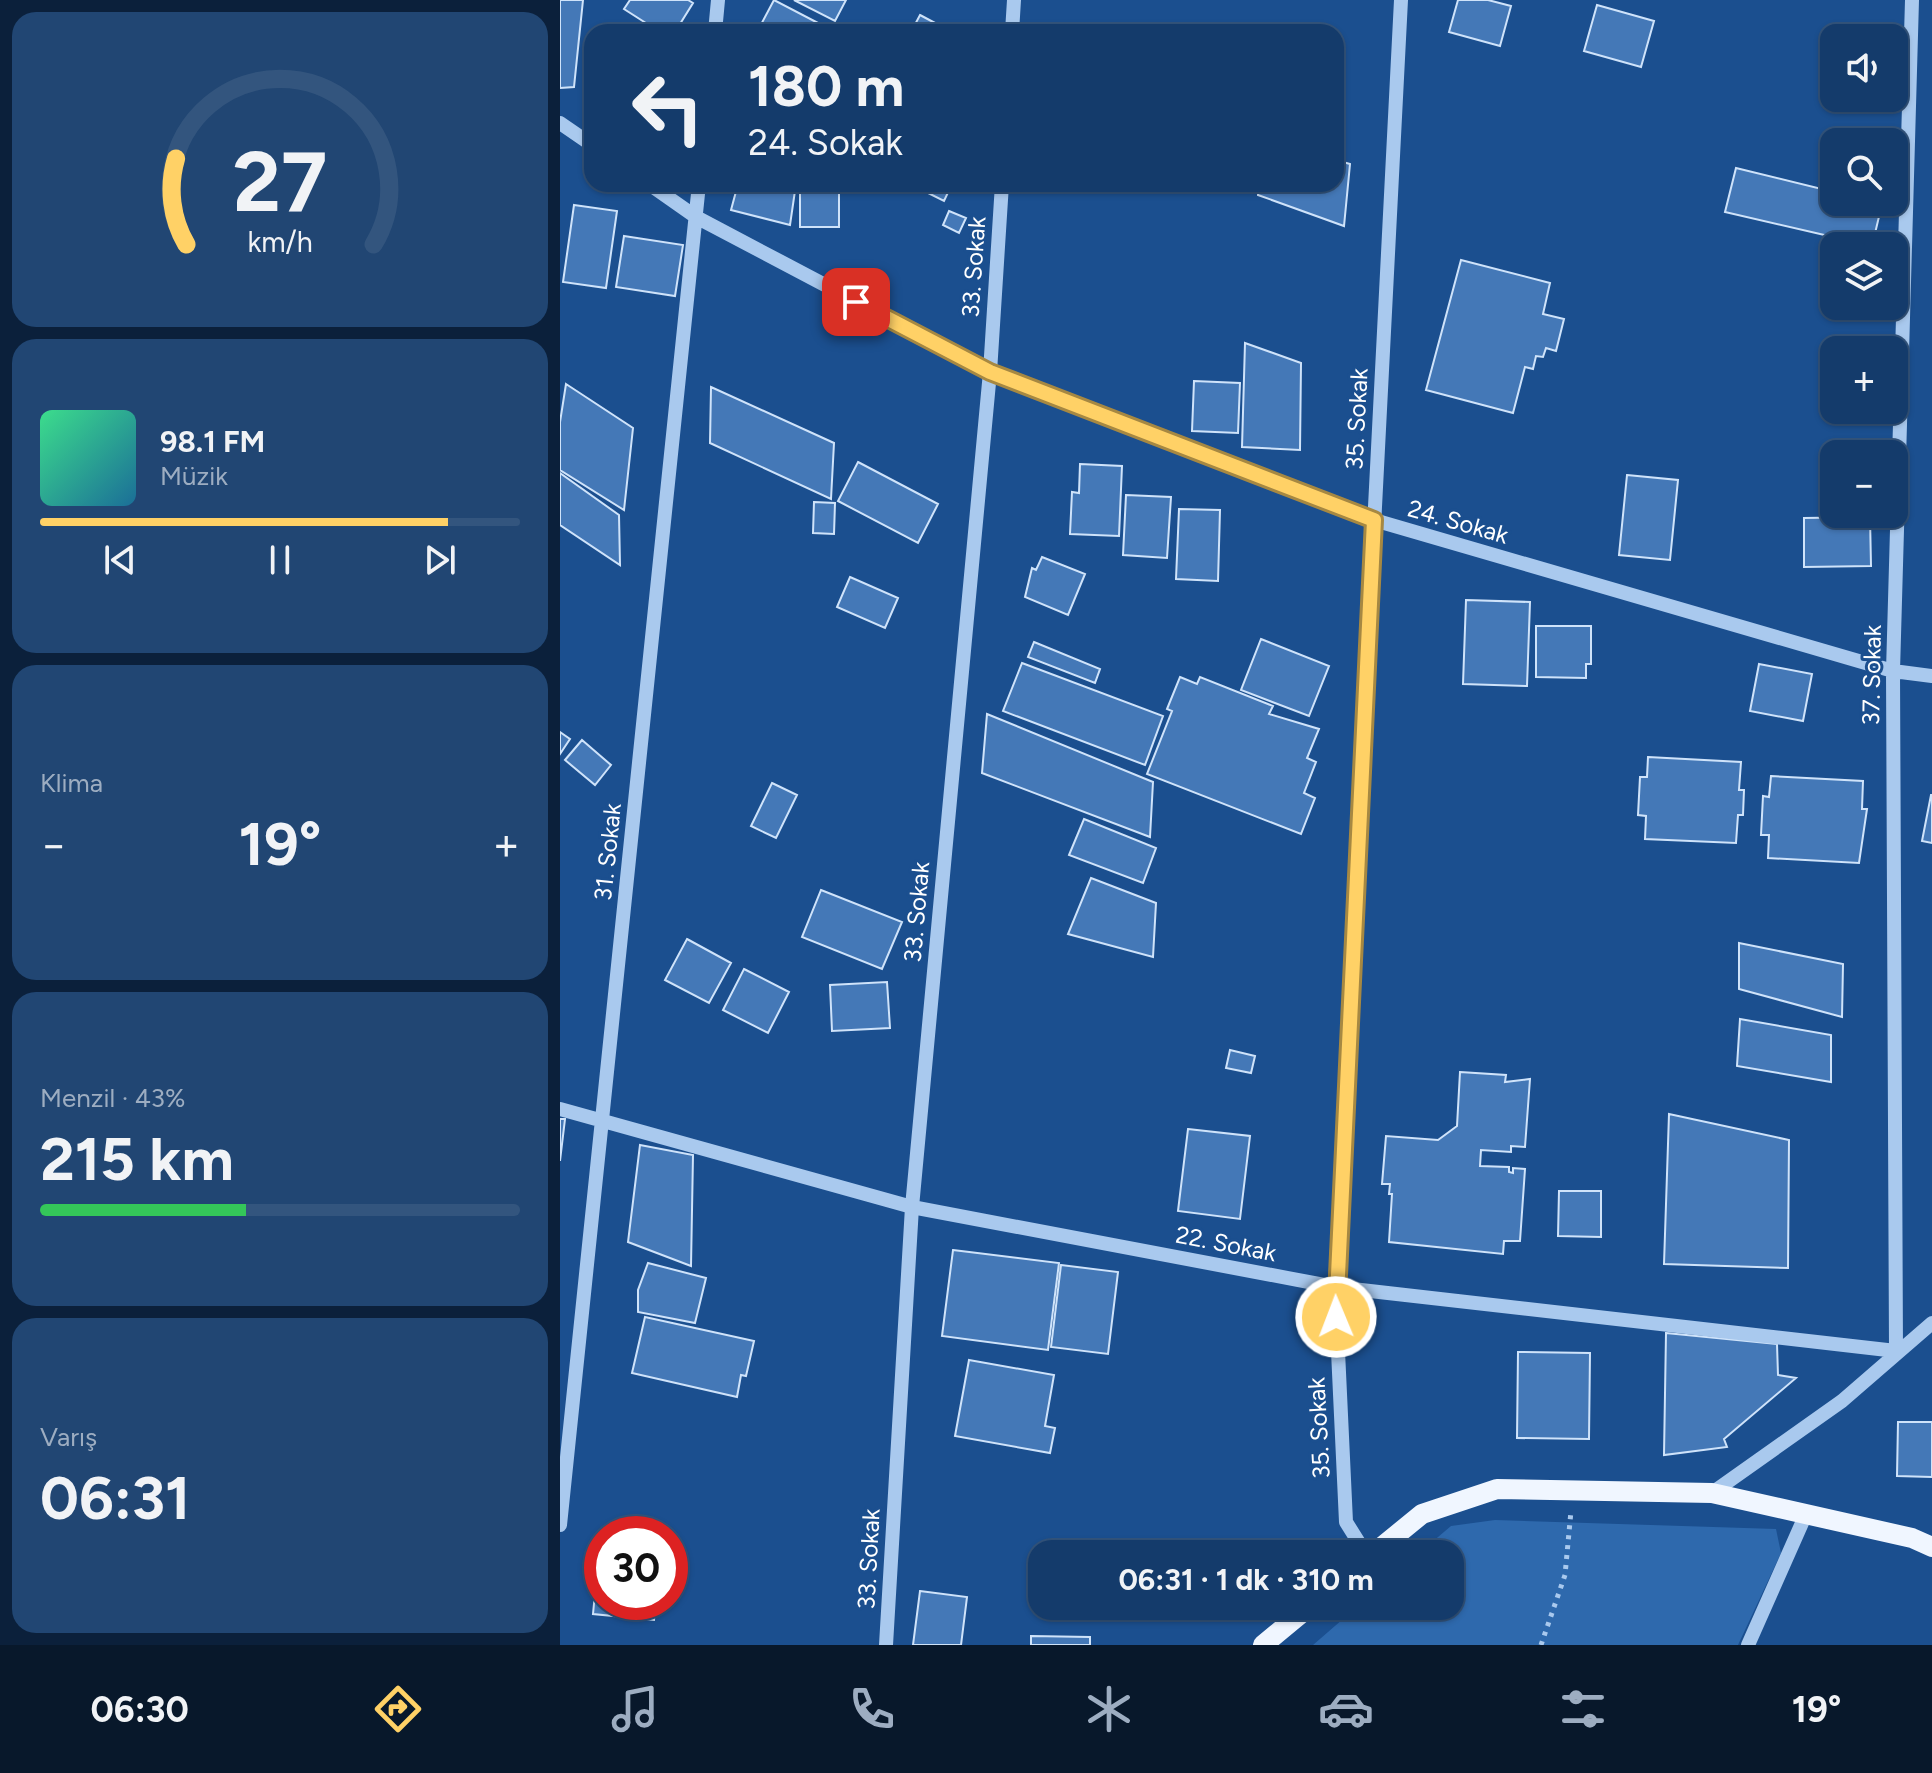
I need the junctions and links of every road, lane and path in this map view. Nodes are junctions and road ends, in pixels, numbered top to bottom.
1 (718, 0) edge
2 (1014, 0) edge
3 (1401, 0) edge
4 (1912, 0) edge
5 (716, 24) edge
6 (1012, 24) edge
7 (560, 123) edge
8 (584, 140) edge
9 (660, 192) edge
10 (698, 192) edge
11 (1001, 192) edge
12 (696, 217) junction
13 (990, 372) junction
14 (1374, 520) junction
15 (1893, 671) junction
16 (1932, 676) edge
17 (560, 1109) edge
18 (602, 1123) junction
19 (912, 1207) junction
20 (1335, 1287) junction
21 (1932, 1323) edge
22 (1896, 1351) junction
23 (1573, 1490) junction
24 (1712, 1493) junction
25 (1806, 1514) junction
26 (560, 1525) edge
27 (1357, 1540) edge
28 (1390, 1540) edge
29 (1932, 1547) edge
30 (1293, 1620) edge
31 (886, 1645) edge
32 (1263, 1645) edge
33 (1541, 1645) edge
34 (1748, 1645) edge

1 - 5 street
2 - 6 street
3 - 14 street, 35. Sokak
4 - 15 street, 37. Sokak
7 - 8 street
9 - 12 street, 24. Sokak
10 - 12 street, 31. Sokak
11 - 13 street, 33. Sokak
12 - 13 street, 24. Sokak
12 - 18 street, 31. Sokak
13 - 14 street, 24. Sokak
13 - 19 street, 33. Sokak
14 - 15 street, 24. Sokak
14 - 20 street, 35. Sokak
15 - 16 street, 24. Sokak
15 - 22 street, 37. Sokak
17 - 18 street, 22. Sokak
18 - 19 street, 22. Sokak
18 - 26 street, 31. Sokak
19 - 20 street, 22. Sokak
19 - 31 street, 33. Sokak
20 - 22 street, 22. Sokak
20 - 27 street, 35. Sokak
21 - 22 street
22 - 24 street
23 - 24 main road
23 - 28 main road
23 - 33 path
24 - 25 main road
25 - 29 main road
25 - 34 street
30 - 32 main road

